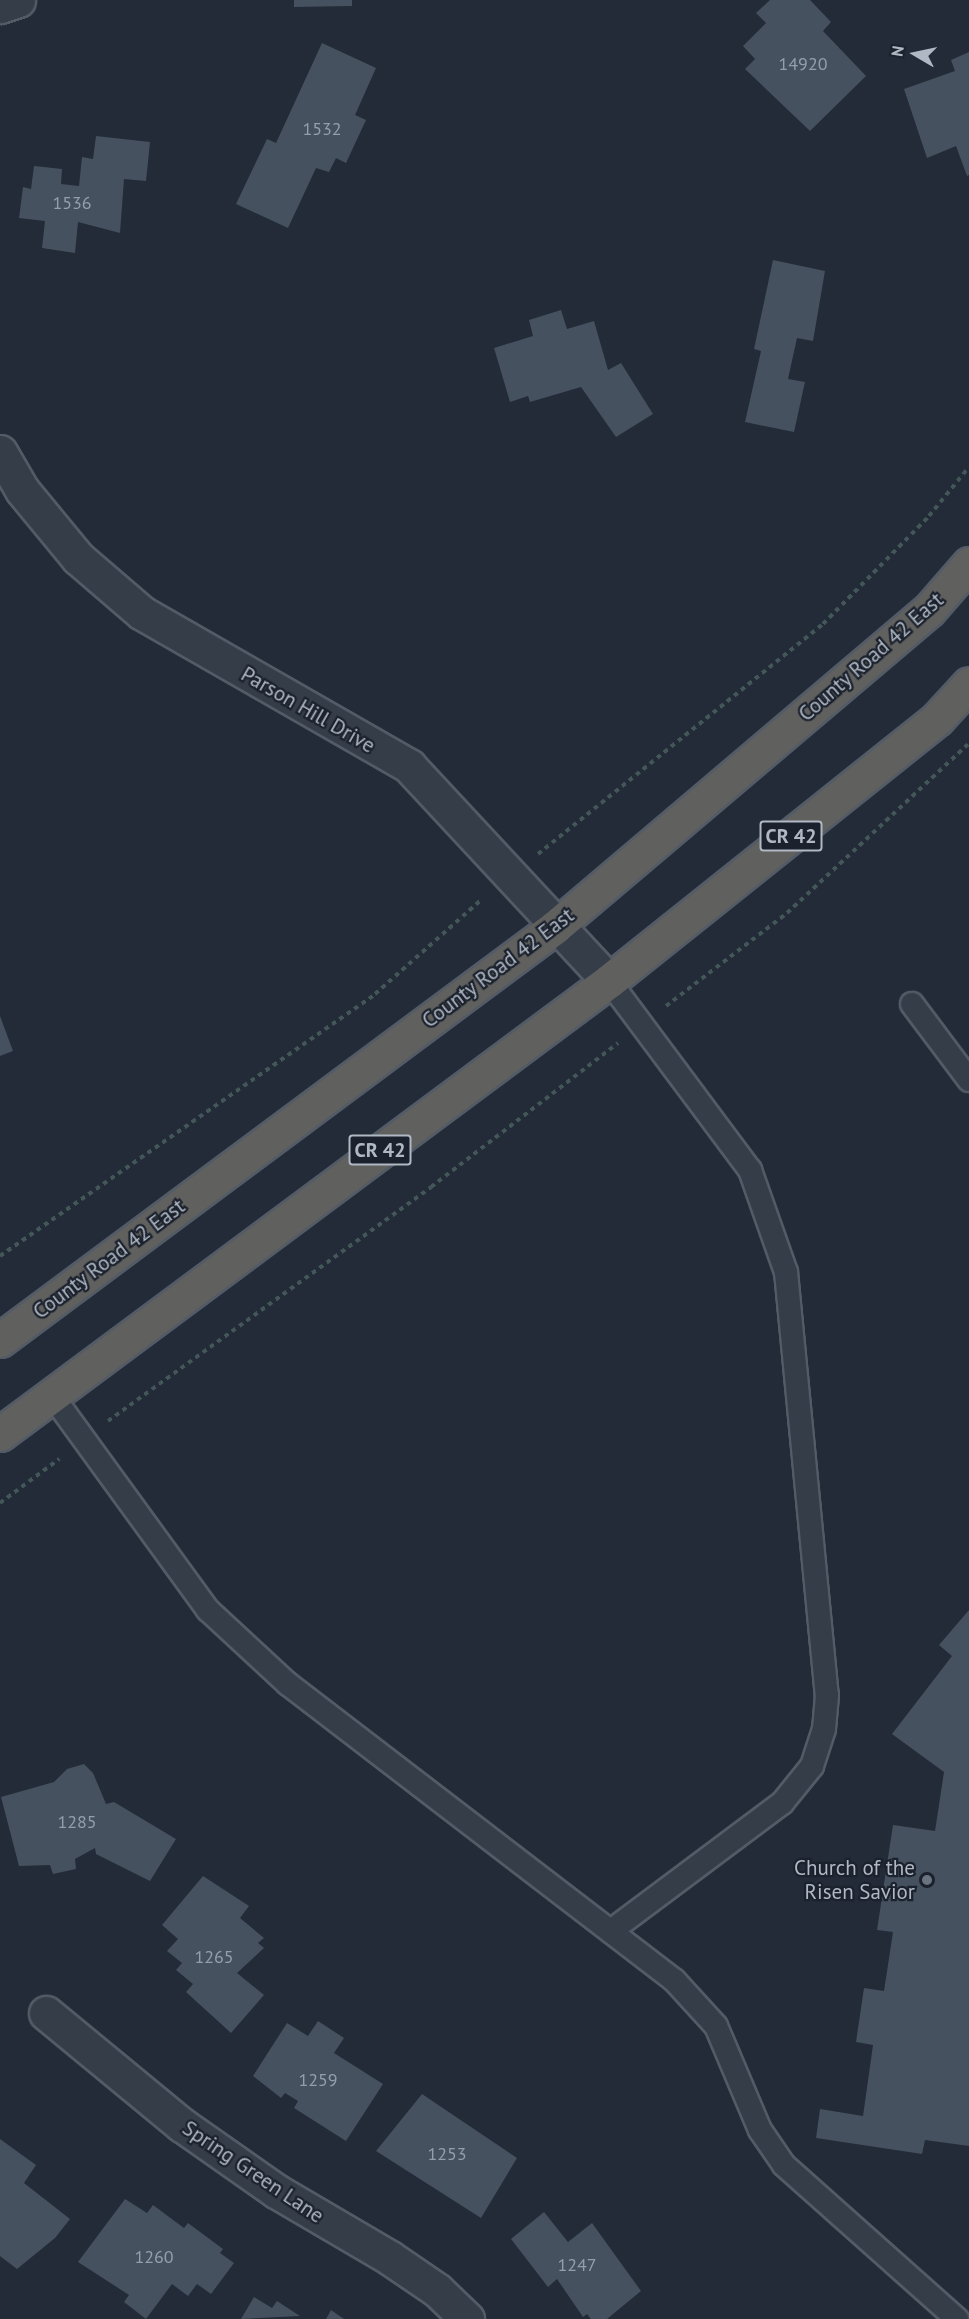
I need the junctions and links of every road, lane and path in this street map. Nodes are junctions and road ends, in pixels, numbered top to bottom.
1 (18, 0) edge
2 (0, 6) edge
3 (0, 452) edge
4 (969, 564) edge
5 (969, 684) edge
6 (969, 743) edge
7 (555, 927) junction
8 (609, 981) junction
9 (912, 1004) dead end
10 (642, 1024) junction
11 (969, 1080) edge
12 (0, 1340) edge
13 (51, 1394) junction
14 (0, 1434) edge
15 (84, 1439) junction
16 (0, 1503) edge
17 (610, 1931) junction
18 (46, 2013) dead end
19 (467, 2319) edge
20 (957, 2319) edge

1 - 2 street
3 - 7 street, Parson Hill Drive
4 - 7 highway, County Road 42 East
5 - 8 highway, CR 42
6 - 10 path
7 - 8 street, Parson Hill Drive
7 - 12 highway, County Road 42 East
8 - 10 lane
8 - 13 highway, CR 42
9 - 11 lane
10 - 15 path
10 - 17 lane
13 - 14 highway, CR 42
13 - 15 lane
15 - 16 path
15 - 17 lane
17 - 20 lane
18 - 19 street, Spring Green Lane

